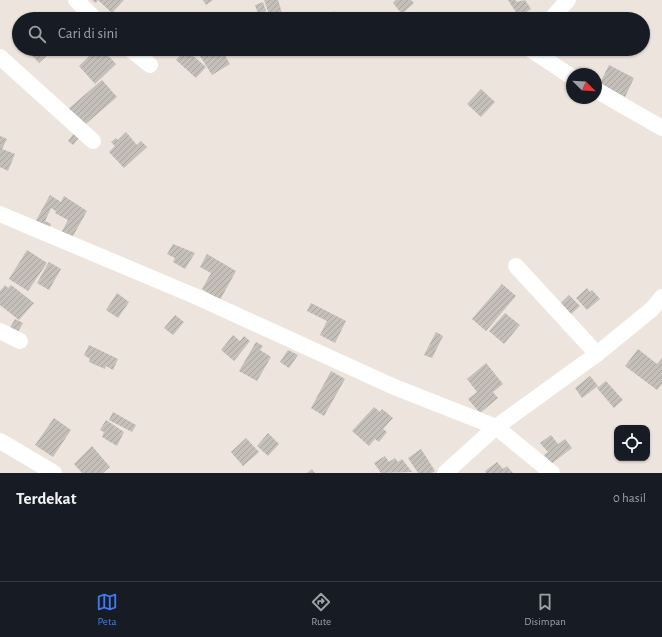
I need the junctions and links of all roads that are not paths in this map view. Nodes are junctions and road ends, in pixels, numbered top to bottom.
1 (76, 0) edge
2 (568, 0) edge
3 (89, 12) edge
4 (557, 12) edge
5 (139, 56) edge
6 (540, 56) edge
7 (0, 57) edge
8 (150, 65) dead end
9 (566, 73) edge
10 (602, 93) edge
11 (662, 128) edge
12 (93, 141) dead end
13 (0, 214) edge
14 (516, 266) dead end
15 (662, 297) edge
16 (0, 331) edge
17 (20, 341) dead end
18 (597, 354) junction
19 (496, 427) junction
20 (0, 441) edge
21 (54, 473) edge
22 (445, 473) edge
23 (552, 473) edge

1 - 3 street
2 - 4 street
5 - 8 street
6 - 9 street
7 - 12 street
10 - 11 street
13 - 19 street
14 - 18 street
15 - 18 street
16 - 17 street
18 - 19 street
19 - 22 street
19 - 23 street
20 - 21 street

